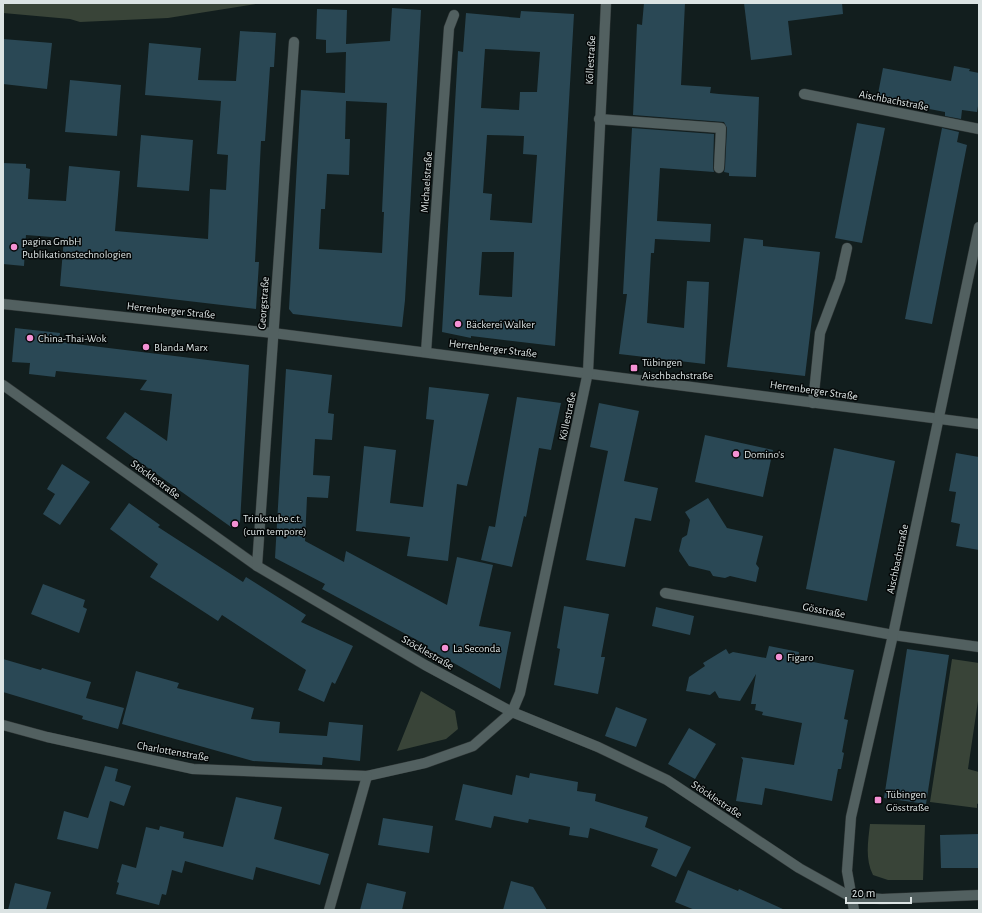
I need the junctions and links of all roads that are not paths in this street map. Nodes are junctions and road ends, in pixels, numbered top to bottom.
1 (606, 3) edge
2 (454, 15) dead end
3 (294, 42) dead end
4 (804, 94) dead end
5 (599, 119) junction
6 (979, 129) edge
7 (719, 168) dead end
8 (979, 228) edge
9 (847, 248) dead end
10 (3, 304) edge
11 (273, 333) junction
12 (426, 352) junction
13 (588, 372) junction
14 (3, 385) edge
15 (813, 403) junction
16 (939, 418) junction
17 (979, 424) edge
18 (257, 566) junction
19 (665, 593) dead end
20 (893, 635) junction
21 (979, 646) edge
22 (512, 712) junction
23 (3, 725) edge
24 (367, 776) junction
25 (979, 895) edge
26 (851, 897) junction
27 (329, 910) edge
28 (854, 910) edge

1 - 5 street, Köllestraße
2 - 12 street, Michaelstraße
3 - 11 street, Georgstraße
4 - 6 street, Aischbachstraße
5 - 7 street
5 - 13 street, Köllestraße
8 - 16 street, Aischbachstraße
9 - 15 street
10 - 11 street, Herrenberger Straße
11 - 12 street, Herrenberger Straße
11 - 18 street, Georgstraße
12 - 13 street, Herrenberger Straße
13 - 15 street, Herrenberger Straße
13 - 22 street, Köllestraße
14 - 18 street, Stöcklestraße
15 - 16 street, Herrenberger Straße
16 - 17 street, Herrenberger Straße
16 - 20 street, Aischbachstraße
18 - 22 street, Stöcklestraße
19 - 20 street, Gösstraße
20 - 21 street, Gösstraße
20 - 26 street, Aischbachstraße
22 - 24 street, Charlottenstraße
22 - 26 street, Stöcklestraße
23 - 24 street, Charlottenstraße
24 - 27 street
25 - 26 street
26 - 28 street

